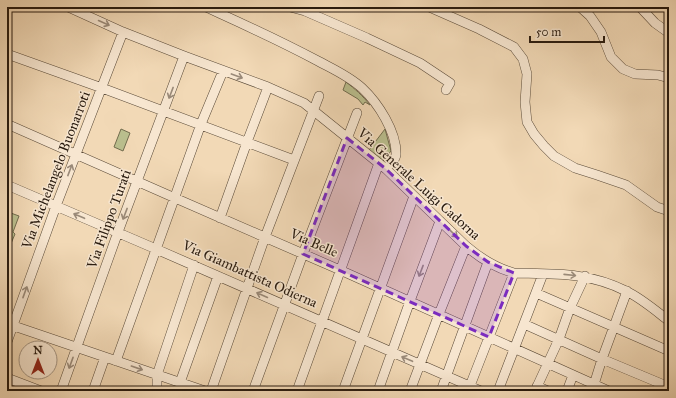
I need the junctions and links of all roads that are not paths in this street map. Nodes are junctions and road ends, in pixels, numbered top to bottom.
1 (9, 7) edge
2 (68, 7) edge
3 (206, 7) edge
4 (290, 7) edge
5 (429, 7) edge
6 (580, 7) edge
7 (640, 7) edge
8 (7, 11) edge
9 (220, 11) edge
10 (123, 32) junction
11 (669, 33) edge
12 (7, 54) edge
13 (184, 56) junction
14 (223, 71) junction
15 (669, 78) edge
16 (268, 87) junction
17 (102, 88) junction
18 (446, 90) dead end
19 (319, 96) dead end
20 (313, 110) junction
21 (164, 111) junction
22 (357, 113) dead end
23 (7, 124) edge
24 (201, 124) junction
25 (347, 138) junction
26 (247, 142) junction
27 (76, 154) junction
28 (294, 160) junction
29 (379, 163) junction
30 (386, 169) junction
31 (137, 182) junction
32 (7, 185) edge
33 (414, 196) junction
34 (175, 198) junction
35 (56, 206) junction
36 (669, 211) edge
37 (220, 218) junction
38 (440, 221) junction
39 (118, 232) junction
40 (265, 237) junction
41 (466, 246) junction
42 (156, 248) junction
43 (303, 254) junction
44 (488, 262) junction
45 (194, 265) junction
46 (340, 270) junction
47 (514, 273) junction
48 (543, 274) junction
49 (218, 276) junction
50 (585, 276) junction
51 (247, 288) junction
52 (380, 288) junction
53 (626, 291) junction
54 (536, 293) junction
55 (410, 301) junction
56 (284, 305) junction
57 (570, 308) junction
58 (439, 314) junction
59 (322, 321) junction
60 (669, 321) edge
61 (524, 324) junction
62 (10, 325) edge
63 (465, 326) junction
64 (614, 328) junction
65 (489, 337) junction
66 (362, 339) junction
67 (558, 339) junction
68 (7, 342) edge
69 (76, 347) junction
70 (514, 349) junction
71 (669, 351) edge
72 (392, 352) junction
73 (105, 357) junction
74 (602, 359) junction
75 (116, 361) junction
76 (420, 364) junction
77 (547, 364) junction
78 (157, 375) junction
79 (573, 375) junction
80 (447, 376) junction
81 (7, 378) edge
82 (178, 387) edge
83 (669, 387) edge
84 (469, 388) edge
85 (593, 388) edge
86 (536, 389) edge
87 (41, 391) edge
88 (61, 391) edge
89 (93, 391) edge
90 (155, 391) edge
91 (205, 391) edge
92 (211, 391) edge
93 (254, 391) edge
94 (297, 391) edge
95 (343, 391) edge
96 (378, 391) edge
97 (410, 391) edge
98 (441, 391) edge
99 (481, 391) edge
100 (498, 391) edge
101 (548, 391) edge
102 (567, 391) edge
103 (609, 391) edge

1 - 8 street
2 -> 10 street, Via Generale Luigi Cadorna
3 - 9 street
4 - 18 street
5 - 36 street
6 - 15 street
7 - 11 street
9 - 30 street
10 - 13 street, Via Generale Luigi Cadorna
10 - 17 street, Via Michelangelo Buonarroti
12 - 17 street
13 - 14 street, Via Generale Luigi Cadorna
13 -> 21 street, Via Filippo Turati
14 -> 16 street, Via Generale Luigi Cadorna
14 - 24 street
16 - 20 street, Via Generale Luigi Cadorna
16 - 26 street
17 - 21 street
17 - 27 street, Via Michelangelo Buonarroti
19 - 20 street
20 - 25 street, Via Generale Luigi Cadorna
20 - 28 street
21 - 24 street
21 - 31 street, Via Filippo Turati
22 - 25 street
23 - 27 street, Via Belle
24 - 26 street
24 - 34 street
25 - 29 street, Via Generale Luigi Cadorna
25 - 43 street
26 - 28 street
26 - 37 street
27 - 31 street, Via Belle
35 -> 27 street, Via Michelangelo Buonarroti
28 - 40 street
29 - 30 street, Via Generale Luigi Cadorna
29 - 46 street
30 - 33 street, Via Generale Luigi Cadorna
31 - 34 street, Via Belle
31 -> 39 street, Via Filippo Turati
32 - 35 street, Via Giambattista Odierna
33 - 38 street, Via Generale Luigi Cadorna
33 - 52 street
34 - 37 street, Via Belle
34 - 42 street
39 -> 35 street, Via Giambattista Odierna
62 -> 35 street, Via Michelangelo Buonarroti
37 - 40 street, Via Belle
38 -> 41 street, Via Generale Luigi Cadorna
38 -> 55 street
39 - 42 street, Via Giambattista Odierna
39 - 69 street, Via Filippo Turati
40 - 43 street, Via Belle
40 - 51 street
41 - 44 street, Via Generale Luigi Cadorna
41 - 58 street
42 - 45 street, Via Giambattista Odierna
42 - 75 street
43 - 46 street, Via Belle
43 - 56 street
44 - 47 street, Via Generale Luigi Cadorna
44 - 63 street
45 - 49 street, Via Giambattista Odierna
45 - 78 street
46 - 52 street, Via Belle
46 - 59 street
47 - 48 street, Via Generale Luigi Cadorna
47 - 65 street
48 -> 50 street, Via Generale Luigi Cadorna
48 - 54 street
49 - 51 street, Via Giambattista Odierna
49 - 82 street
50 - 53 street, Via Generale Luigi Cadorna
50 - 57 street
56 -> 51 street, Via Giambattista Odierna
51 - 92 street
52 - 55 street, Via Belle
52 - 66 street
53 - 60 street, Via Generale Luigi Cadorna
53 - 64 street
54 - 57 street
54 - 61 street
55 - 58 street, Via Belle
55 - 72 street
56 - 59 street, Via Giambattista Odierna
56 - 93 street
57 - 64 street
57 - 67 street
58 - 63 street, Via Belle
58 - 76 street
59 - 66 street, Via Giambattista Odierna
59 - 94 street
61 - 67 street
61 - 70 street
62 - 68 street, Via Michelangelo Buonarroti
62 - 69 street
63 - 65 street, Via Belle
63 - 80 street
64 - 71 street
64 - 74 street
65 - 70 street, Via Belle
65 - 84 street
66 - 72 street, Via Giambattista Odierna
66 - 95 street
67 - 74 street
67 - 77 street
69 - 73 street
69 -> 88 street, Via Filippo Turati
70 - 77 street, Via Belle
70 - 100 street
76 -> 72 street, Via Giambattista Odierna
72 - 96 street
73 - 75 street
73 - 89 street
74 - 83 street
74 - 85 street
75 -> 78 street
76 - 80 street, Via Giambattista Odierna
76 - 97 street
77 - 79 street, Via Belle
77 - 86 street
78 - 82 street
78 - 90 street
79 - 85 street, Via Belle
79 - 102 street
80 - 84 street, Via Giambattista Odierna
80 - 98 street
81 - 87 street
82 - 91 street
84 - 99 street, Via Giambattista Odierna
85 - 103 street, Via Belle
86 - 101 street

